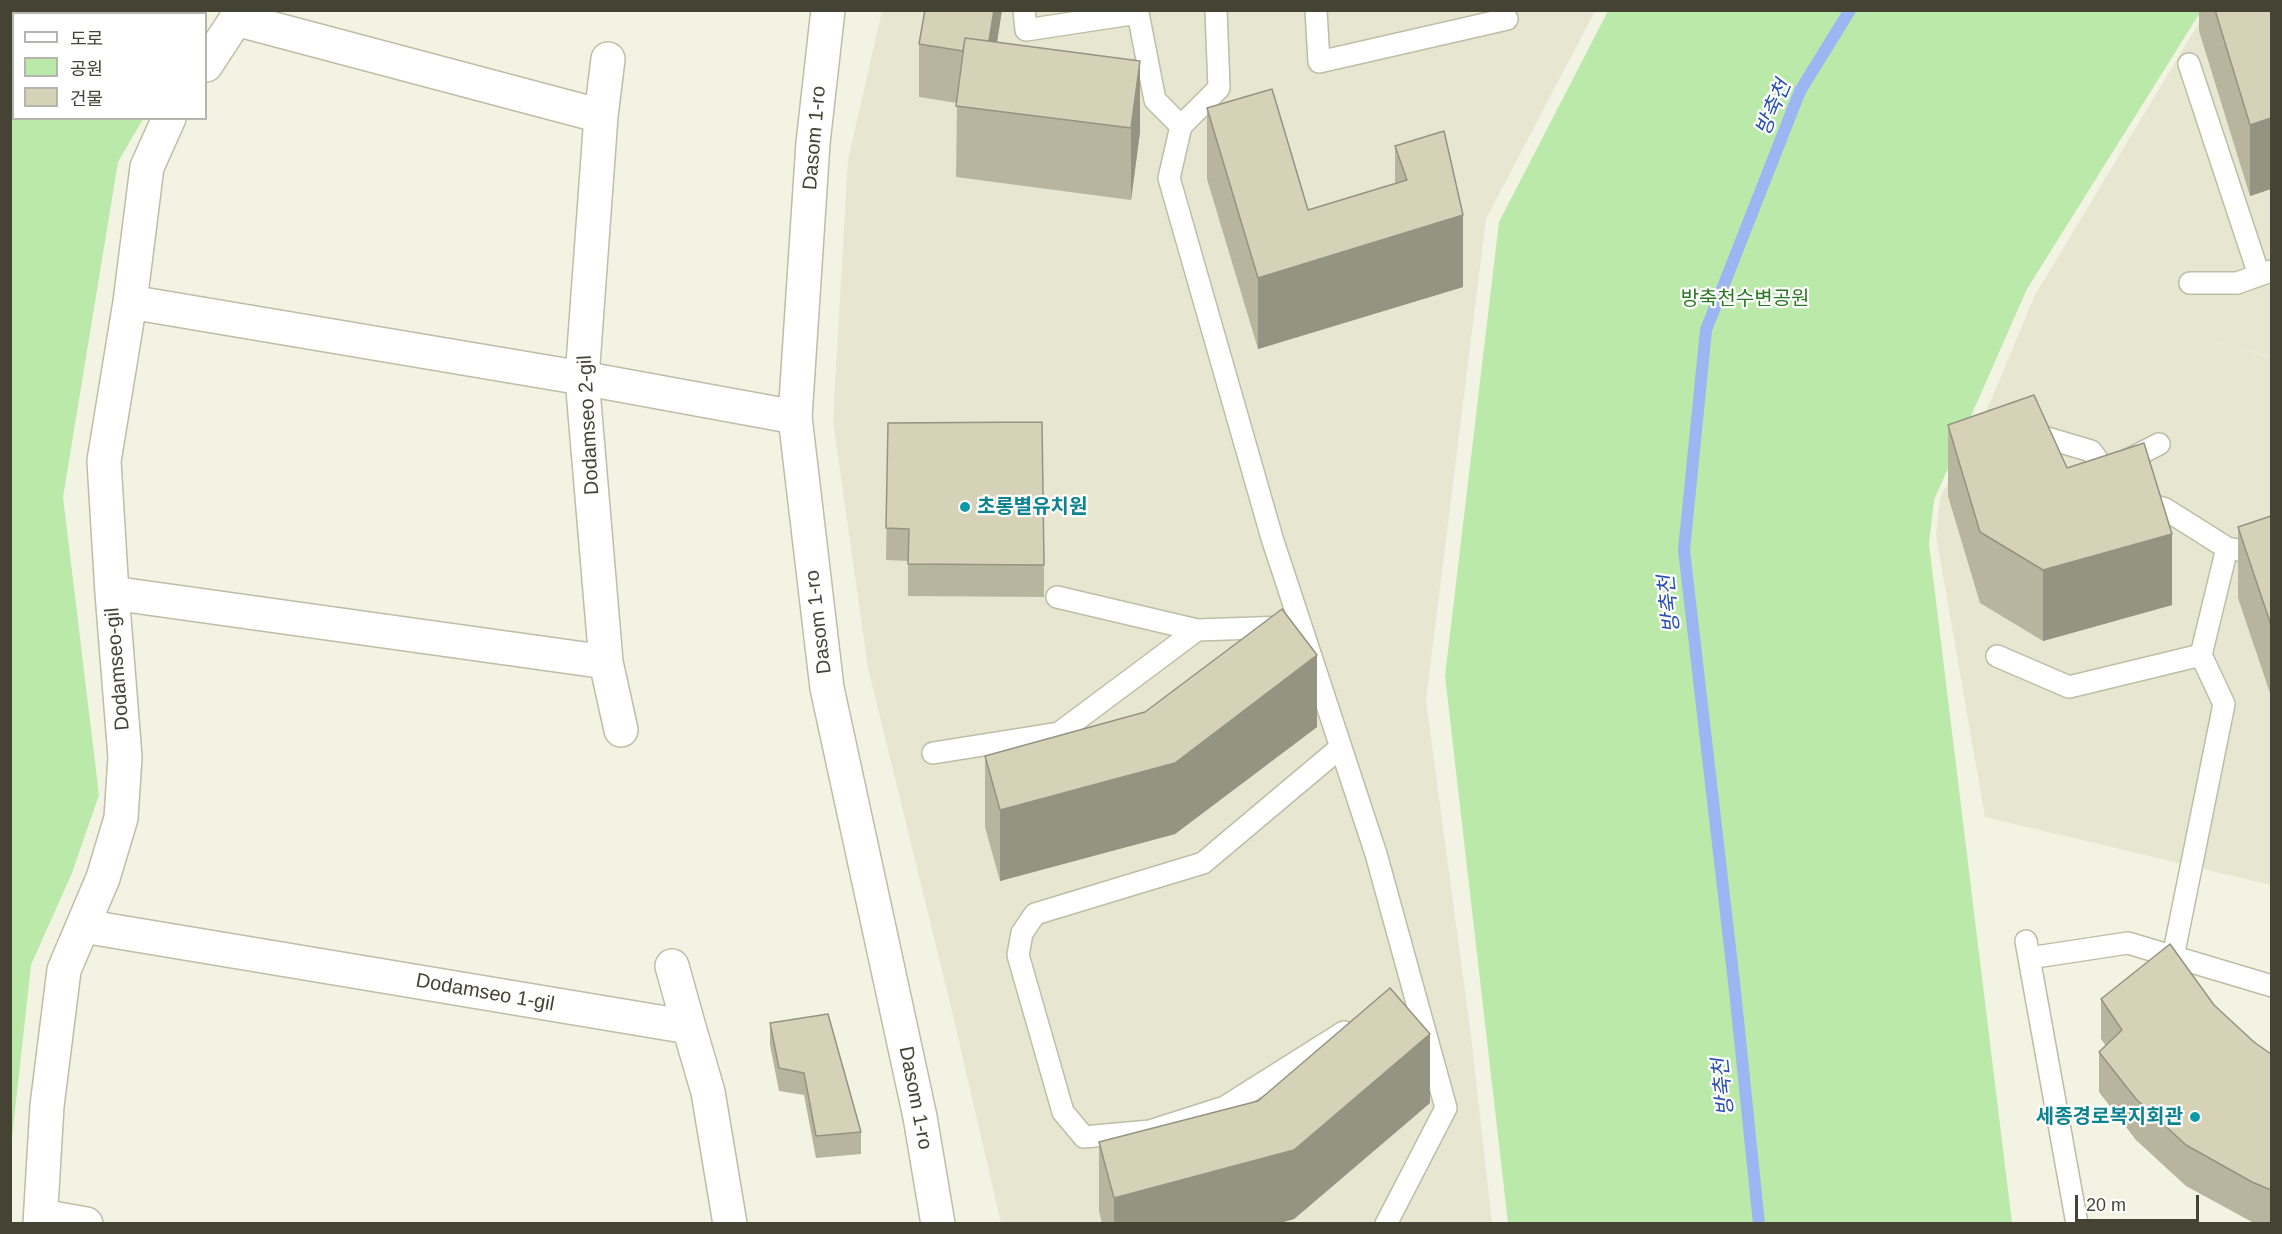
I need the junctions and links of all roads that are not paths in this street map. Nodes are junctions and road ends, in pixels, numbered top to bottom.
1 (828, 10) edge
2 (1024, 10) edge
3 (1216, 10) edge
4 (1316, 10) edge
5 (1138, 12) edge
6 (239, 15) edge
7 (1507, 19) dead end
8 (608, 59) dead end
9 (207, 63) edge
10 (2189, 64) dead end
11 (601, 116) junction
12 (168, 120) edge
13 (1181, 126) junction
14 (2265, 273) edge
15 (2190, 283) dead end
16 (130, 302) junction
17 (582, 378) junction
18 (795, 417) junction
19 (2015, 429) edge
20 (2159, 444) dead end
21 (2106, 472) junction
22 (2227, 548) junction
23 (2271, 556) edge
24 (112, 593) junction
25 (1057, 597) dead end
26 (1301, 626) junction
27 (1197, 630) junction
28 (2201, 655) junction
29 (1997, 656) dead end
30 (606, 662) junction
31 (621, 730) dead end
32 (1341, 747) junction
33 (933, 753) dead end
34 (83, 926) junction
35 (2174, 957) junction
36 (672, 966) dead end
37 (2271, 986) edge
38 (1413, 989) junction
39 (1394, 1001) edge
40 (1364, 1020) edge
41 (689, 1028) junction
42 (40, 1220) edge
43 (86, 1224) edge
44 (730, 1224) edge
45 (938, 1224) edge
46 (1386, 1224) edge
47 (2077, 1224) edge

1 - 18 street, Dasom 1-ro
2 - 5 lane
3 - 13 lane
4 - 7 lane
5 - 13 lane
6 - 9 street
6 - 11 street
8 - 11 street, Dodamseo 2-gil
10 - 14 lane
11 - 17 street, Dodamseo 2-gil
12 - 16 street, Dodamseo-gil
13 - 26 lane
14 - 15 lane
16 - 17 street
16 - 24 street, Dodamseo-gil
17 - 18 street
17 - 30 street, Dodamseo 2-gil
18 - 45 street, Dasom 1-ro
19 - 21 lane
20 - 21 lane
21 - 22 lane
22 - 23 lane
22 - 28 lane
24 - 30 street
24 - 34 street, Dodamseo-gil
25 - 27 lane
26 - 27 lane
26 - 32 lane
27 - 33 lane
28 - 29 lane
28 - 35 lane
30 - 31 street, Dodamseo 2-gil
32 - 38 lane
32 - 40 lane
34 - 41 street, Dodamseo 1-gil
34 - 42 street, Dodamseo-gil
35 - 37 lane
35 - 47 lane
36 - 41 street
38 - 39 lane
38 - 46 lane
41 - 44 street
42 - 43 street, Dodamseo-gil

